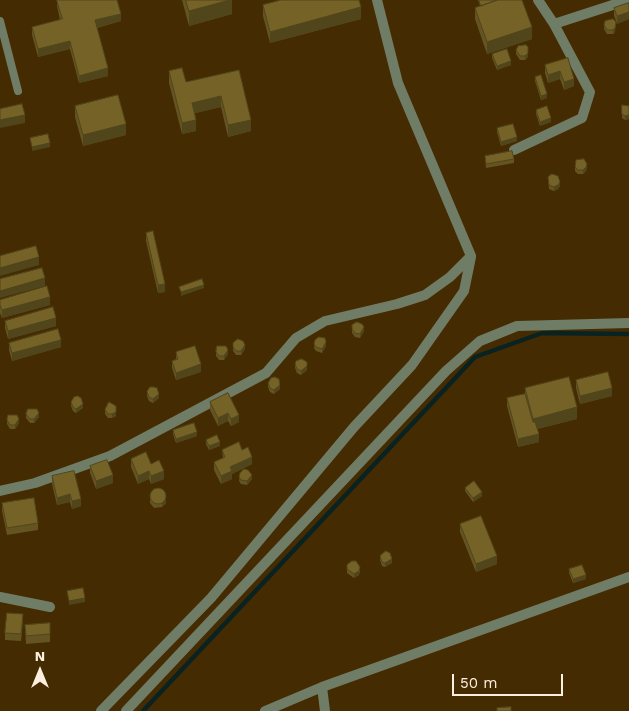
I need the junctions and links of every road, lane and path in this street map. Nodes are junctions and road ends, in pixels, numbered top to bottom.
1 (377, 0) edge
2 (538, 0) edge
3 (628, 0) edge
4 (0, 21) edge
5 (554, 24) junction
6 (18, 91) dead end
7 (514, 150) edge
8 (471, 256) junction
9 (629, 323) edge
10 (0, 491) edge
11 (629, 577) edge
12 (0, 597) edge
13 (50, 607) dead end
14 (322, 687) junction
15 (101, 711) edge
16 (126, 711) edge
17 (265, 711) edge
18 (325, 711) edge

1 - 8 street
2 - 5 street
3 - 5 street
4 - 6 lane
5 - 7 street
8 - 10 street
8 - 15 street
9 - 16 street
11 - 14 street
12 - 13 street
14 - 17 street
14 - 18 street

